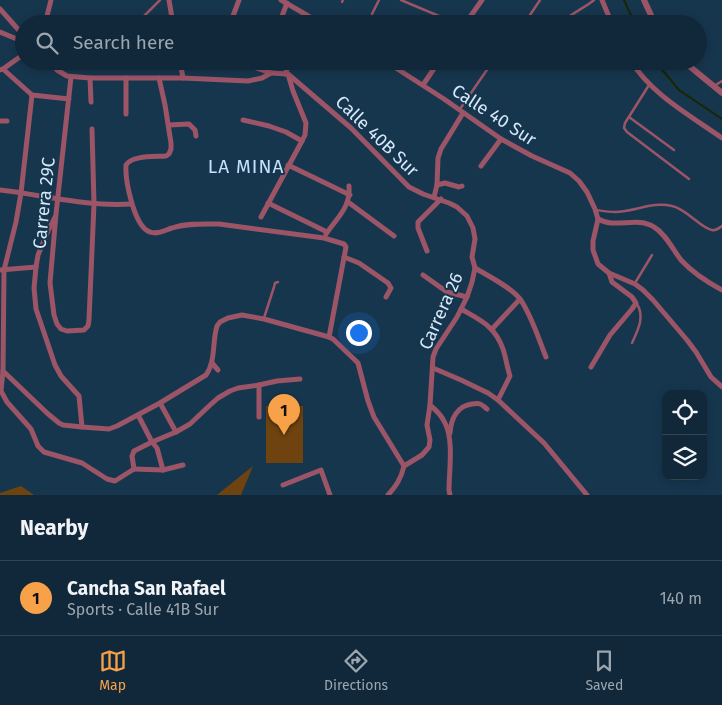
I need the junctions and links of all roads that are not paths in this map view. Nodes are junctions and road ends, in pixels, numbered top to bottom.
1 (52, 0) edge
2 (160, 0) edge
3 (169, 0) edge
4 (239, 0) edge
5 (379, 0) edge
6 (400, 0) edge
7 (482, 0) edge
8 (540, 0) edge
9 (594, 0) edge
10 (602, 0) edge
11 (644, 0) edge
12 (285, 1) edge
13 (0, 9) edge
14 (372, 14) dead end
15 (472, 14) edge
16 (48, 15) edge
17 (145, 15) edge
18 (172, 15) edge
19 (233, 15) edge
20 (281, 15) edge
21 (308, 15) edge
22 (436, 15) edge
23 (530, 15) edge
24 (570, 15) edge
25 (608, 15) edge
26 (651, 15) edge
27 (15, 26) edge
28 (0, 32) edge
29 (15, 38) edge
30 (15, 61) edge
31 (2, 70) edge
32 (58, 70) edge
33 (182, 70) edge
34 (262, 70) edge
35 (288, 70) edge
36 (399, 70) edge
37 (433, 70) edge
38 (488, 70) edge
39 (637, 70) edge
40 (693, 70) edge
41 (271, 74) junction
42 (286, 74) junction
43 (71, 77) junction
44 (90, 78) junction
45 (126, 78) junction
46 (160, 78) junction
47 (184, 78) junction
48 (722, 81) edge
49 (649, 84) junction
50 (423, 85) junction
51 (713, 86) junction
52 (722, 93) edge
53 (32, 96) junction
54 (68, 99) junction
55 (91, 102) dead end
56 (461, 112) junction
57 (126, 114) dead end
58 (629, 118) junction
59 (243, 120) dead end
60 (0, 121) edge
61 (7, 122) dead end
62 (169, 125) junction
63 (92, 128) dead end
64 (196, 136) dead end
65 (722, 138) edge
66 (501, 139) junction
67 (302, 141) junction
68 (674, 150) dead end
69 (288, 165) junction
70 (481, 166) dead end
71 (689, 179) dead end
72 (437, 185) junction
73 (349, 186) dead end
74 (462, 186) dead end
75 (0, 190) edge
76 (22, 193) junction
77 (350, 195) junction
78 (434, 197) junction
79 (58, 199) junction
80 (441, 199) junction
81 (348, 202) junction
82 (268, 203) junction
83 (94, 204) junction
84 (132, 204) junction
85 (595, 209) junction
86 (56, 214) junction
87 (467, 216) joint
88 (261, 217) dead end
89 (598, 219) junction
90 (722, 226) edge
91 (327, 232) junction
92 (394, 236) dead end
93 (324, 238) junction
94 (427, 251) dead end
95 (652, 255) dead end
96 (344, 257) junction
97 (36, 267) junction
98 (475, 268) junction
99 (2, 270) edge
100 (609, 273) junction
101 (423, 275) dead end
102 (278, 282) dead end
103 (635, 284) junction
104 (722, 290) edge
105 (467, 296) junction
106 (386, 297) dead end
107 (520, 298) junction
108 (636, 303) junction
109 (461, 309) junction
110 (264, 319) junction
111 (492, 329) junction
112 (329, 338) junction
113 (632, 342) dead end
114 (546, 357) dead end
115 (212, 363) junction
116 (592, 367) dead end
117 (433, 368) junction
118 (218, 370) dead end
119 (3, 371) junction
120 (300, 379) dead end
121 (259, 385) junction
122 (722, 387) edge
123 (498, 400) junction
124 (160, 403) junction
125 (430, 404) junction
126 (486, 409) dead end
127 (138, 415) junction
128 (259, 417) dead end
129 (82, 427) junction
130 (176, 432) junction
131 (450, 437) junction
132 (152, 442) junction
133 (183, 465) dead end
134 (404, 466) junction
135 (134, 469) junction
136 (163, 470) junction
137 (282, 485) dead end
138 (330, 495) edge
139 (388, 495) edge
140 (450, 495) edge
141 (587, 495) edge

1 - 16 street
2 - 17 lane
3 - 18 street
4 - 19 street
5 - 14 lane
6 - 22 lane
7 - 15 street
8 - 23 lane
9 - 24 lane
10 - 25 street
11 - 26 street
12 - 20 street
12 - 21 street
13 - 27 street
28 - 29 street
30 - 31 street
31 - 53 street
32 - 43 street
33 - 47 street
34 - 41 street
35 - 42 street
36 - 50 street, Calle 40 Sur
37 - 50 street
38 - 56 lane
39 - 49 street
40 - 51 street
41 - 42 street
41 - 47 street
42 - 67 street
42 - 78 street, Calle 40B Sur
43 - 44 street
43 - 54 street, Carrera 29C
44 - 45 street
44 - 55 street
45 - 46 street
45 - 57 street
46 - 47 street
46 - 62 street
48 - 51 lane
49 - 58 lane
49 - 65 street
50 - 56 street, Calle 40 Sur
51 - 52 street
53 - 54 street
53 - 76 street
54 - 79 street, Carrera 29C
56 - 66 street, Calle 40 Sur
56 - 72 street
58 - 68 lane
58 - 71 lane
59 - 67 street
60 - 61 street
62 - 64 street
62 - 84 street
63 - 83 street
66 - 70 street
66 - 85 street, Calle 40 Sur
67 - 69 street
69 - 77 street
69 - 82 street
72 - 74 street
72 - 78 street
73 - 77 street
75 - 76 street
76 - 79 street
76 - 99 street
77 - 81 street
78 - 80 street, Calle 40B Sur
79 - 83 street
79 - 86 street, Carrera 29C
80 - 87 street, Calle 40B Sur
80 - 94 street
81 - 91 street
81 - 92 street
82 - 88 street
82 - 91 street
83 - 84 street
83 - 86 street, Carrera 29C
84 - 93 street
85 - 89 street, Calle 40 Sur
85 - 90 lane
86 - 97 street
87 - 98 street, Carrera 26
89 - 100 street
89 - 104 street
91 - 93 street
93 - 96 street
95 - 103 lane
96 - 106 street
96 - 112 street
97 - 99 street
97 - 129 street
98 - 105 street, Carrera 26
98 - 107 street
99 - 119 street
100 - 103 street
100 - 108 street
101 - 105 street
102 - 110 lane
103 - 122 street
105 - 109 street, Carrera 26
107 - 111 street
107 - 114 street
108 - 113 lane
108 - 116 street
109 - 111 street
109 - 117 street, Carrera 26
110 - 112 street
110 - 115 street
111 - 123 street
112 - 134 street
115 - 118 street
115 - 124 street
117 - 123 street
117 - 125 street, Carrera 26
119 - 129 street
119 - 135 street
120 - 121 street
121 - 128 street
121 - 130 street
123 - 141 street
124 - 127 street
124 - 130 street
125 - 131 street
125 - 134 street, Carrera 26
126 - 131 street
127 - 129 street
127 - 132 street
130 - 132 street
131 - 140 street
132 - 135 street
132 - 136 street
133 - 136 street
134 - 139 street
135 - 136 street
137 - 138 street

